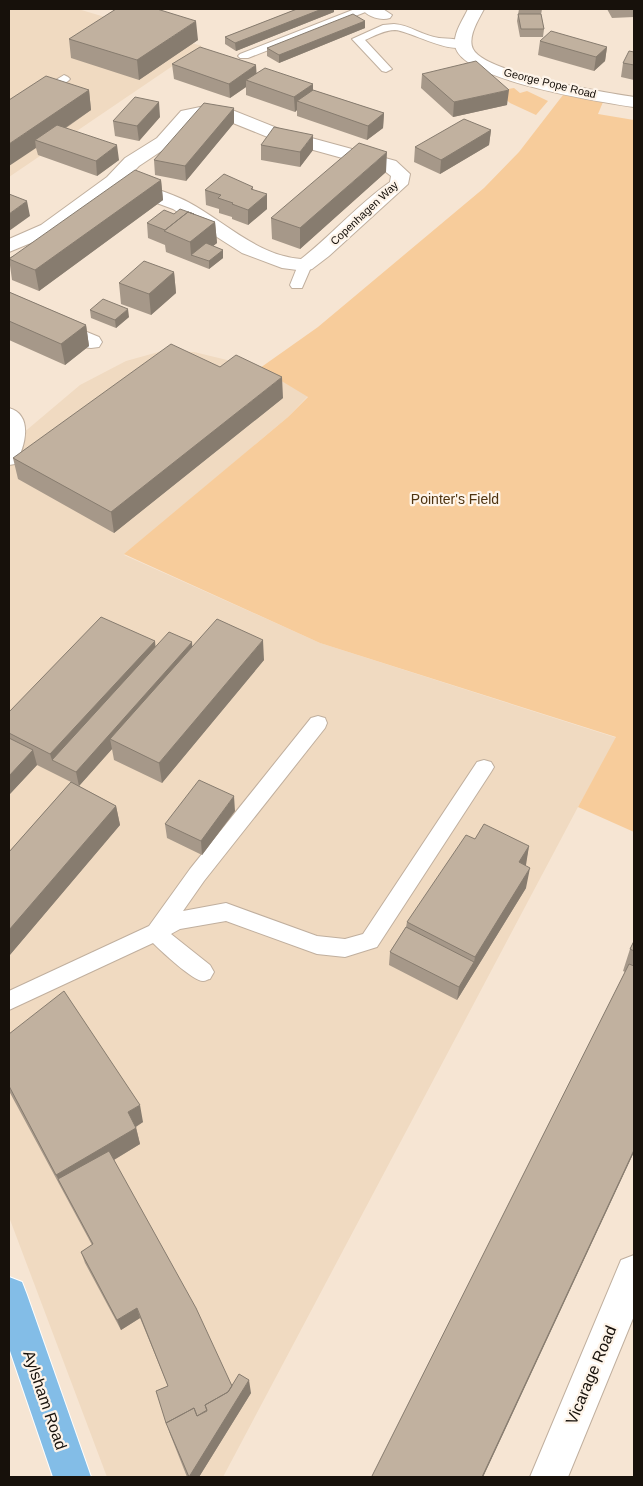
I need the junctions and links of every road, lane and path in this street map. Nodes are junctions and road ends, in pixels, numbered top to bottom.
1 (364, 9) edge
2 (476, 9) edge
3 (466, 51) junction
4 (244, 56) dead end
5 (386, 69) dead end
6 (64, 79) dead end
7 (634, 102) edge
8 (9, 114) edge
9 (114, 181) junction
10 (9, 246) edge
11 (304, 264) junction
12 (297, 285) dead end
13 (9, 306) edge
14 (92, 342) dead end
15 (9, 413) edge
16 (9, 460) edge
17 (318, 723) dead end
18 (484, 767) dead end
19 (156, 932) junction
20 (203, 972) dead end
21 (9, 1001) edge
22 (634, 1277) edge
23 (9, 1295) edge
24 (72, 1477) edge
25 (549, 1477) edge

1 - 4 lane
2 - 3 street
3 - 5 lane
3 - 7 street, George Pope Road
6 - 8 lane
9 - 10 street, Copenhagen Way
9 - 11 street
9 - 11 street, Copenhagen Way
11 - 12 lane
13 - 14 street
15 - 16 lane
17 - 19 lane
18 - 19 lane
19 - 20 lane
19 - 21 lane
22 - 25 street, Vicarage Road
23 - 24 main road, Aylsham Road

